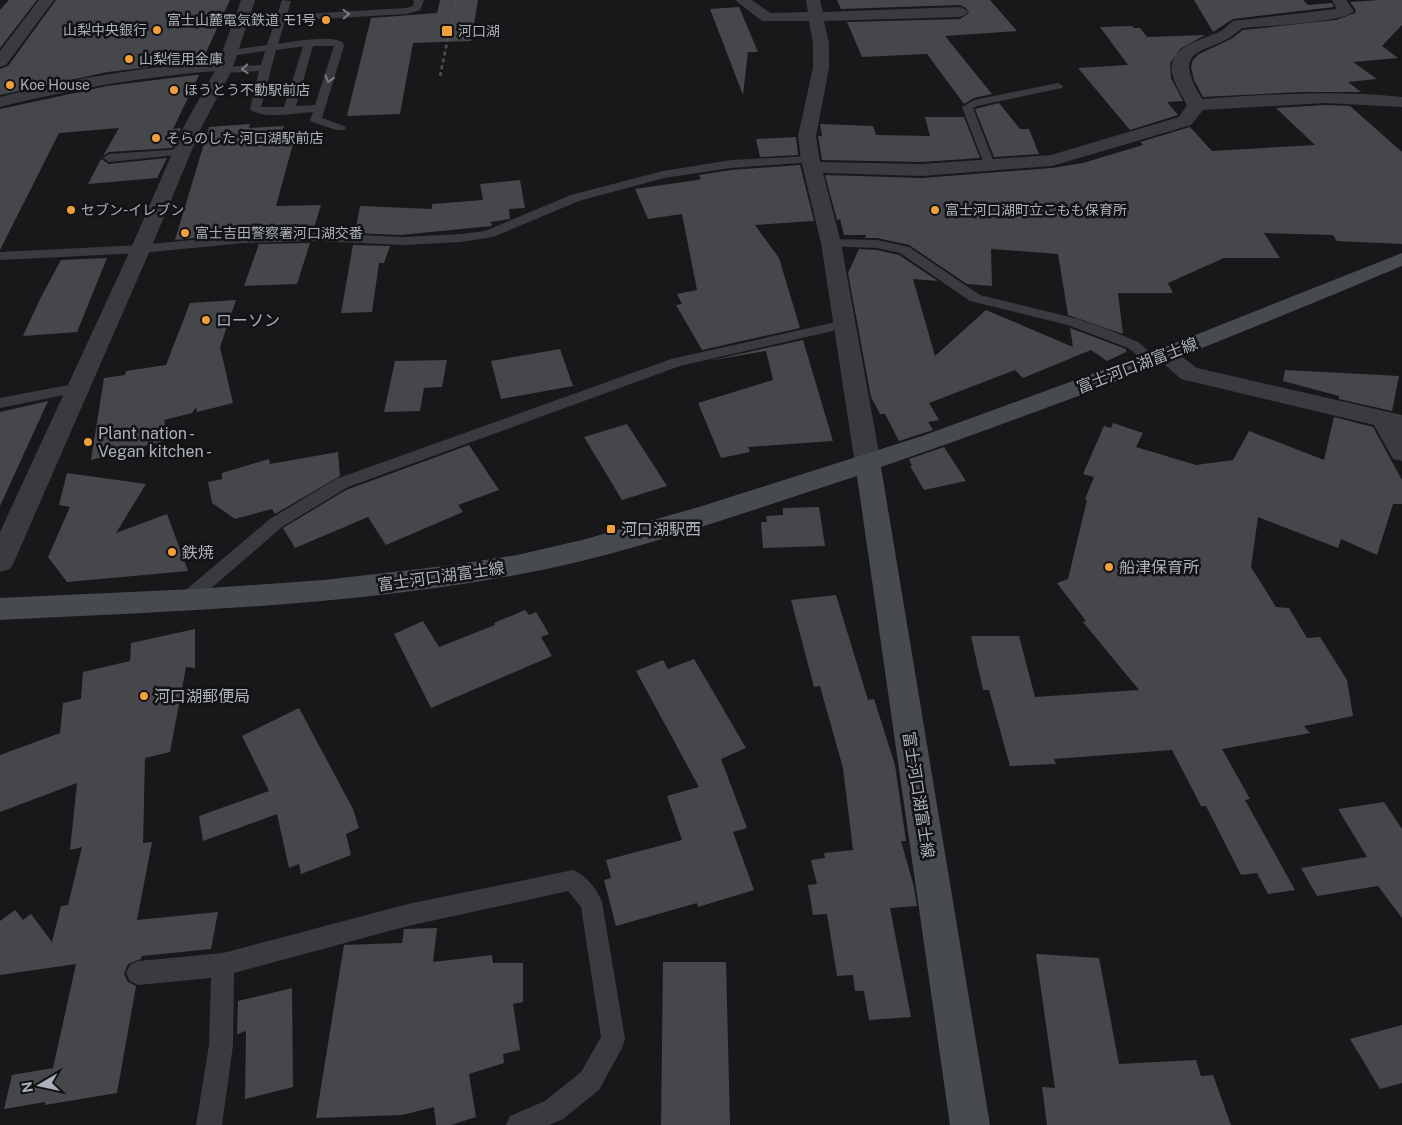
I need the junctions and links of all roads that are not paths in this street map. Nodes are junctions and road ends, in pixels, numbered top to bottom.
1 (47, 0) edge
2 (248, 0) edge
3 (419, 0) edge
4 (742, 0) edge
5 (1338, 0) edge
6 (286, 1) edge
7 (814, 8) edge
8 (960, 12) dead end
9 (280, 18) junction
10 (309, 44) junction
11 (272, 49) junction
12 (2, 58) edge
13 (227, 63) junction
14 (266, 68) junction
15 (1058, 86) dead end
16 (0, 102) edge
17 (1402, 102) edge
18 (1196, 105) junction
19 (320, 108) junction
20 (288, 110) junction
21 (340, 128) dead end
22 (182, 152) junction
23 (109, 158) dead end
24 (811, 163) junction
25 (989, 165) junction
26 (831, 243) junction
27 (141, 249) junction
28 (0, 256) edge
29 (1402, 259) edge
30 (845, 324) junction
31 (1158, 358) junction
32 (79, 388) junction
33 (0, 403) edge
34 (1393, 421) edge
35 (1402, 453) edge
36 (868, 464) junction
37 (0, 562) edge
38 (188, 599) junction
39 (0, 609) edge
40 (223, 965) junction
41 (138, 973) dead end
42 (209, 1125) edge
43 (519, 1125) edge
44 (970, 1125) edge

1 - 12 street
2 - 13 street
9 -> 3 lane
4 - 7 street
5 - 18 street
6 - 9 lane
7 - 8 street
7 - 24 street
9 - 11 lane
10 - 11 lane
10 -> 19 lane
10 - 20 lane
11 - 13 lane
11 - 14 lane
14 -> 13 lane
13 - 16 street
13 - 22 street
14 - 20 lane
15 - 25 lane
17 - 18 street
18 - 25 street
19 - 20 lane
19 - 21 lane
22 - 23 lane
22 - 27 street
24 - 25 street
24 - 26 street
24 - 27 lane
26 - 30 street
26 - 31 lane
27 - 28 lane
27 - 32 street
29 - 31 main road, 富士河口湖富士線
30 - 36 street
30 - 38 lane
31 - 34 street
31 - 36 main road, 富士河口湖富士線
32 - 33 lane
32 - 37 street
34 - 35 street
36 - 38 main road, 富士河口湖富士線
36 - 44 main road, 富士河口湖富士線
38 - 39 main road, 富士河口湖富士線
40 - 41 lane
40 - 42 lane
40 - 43 lane

